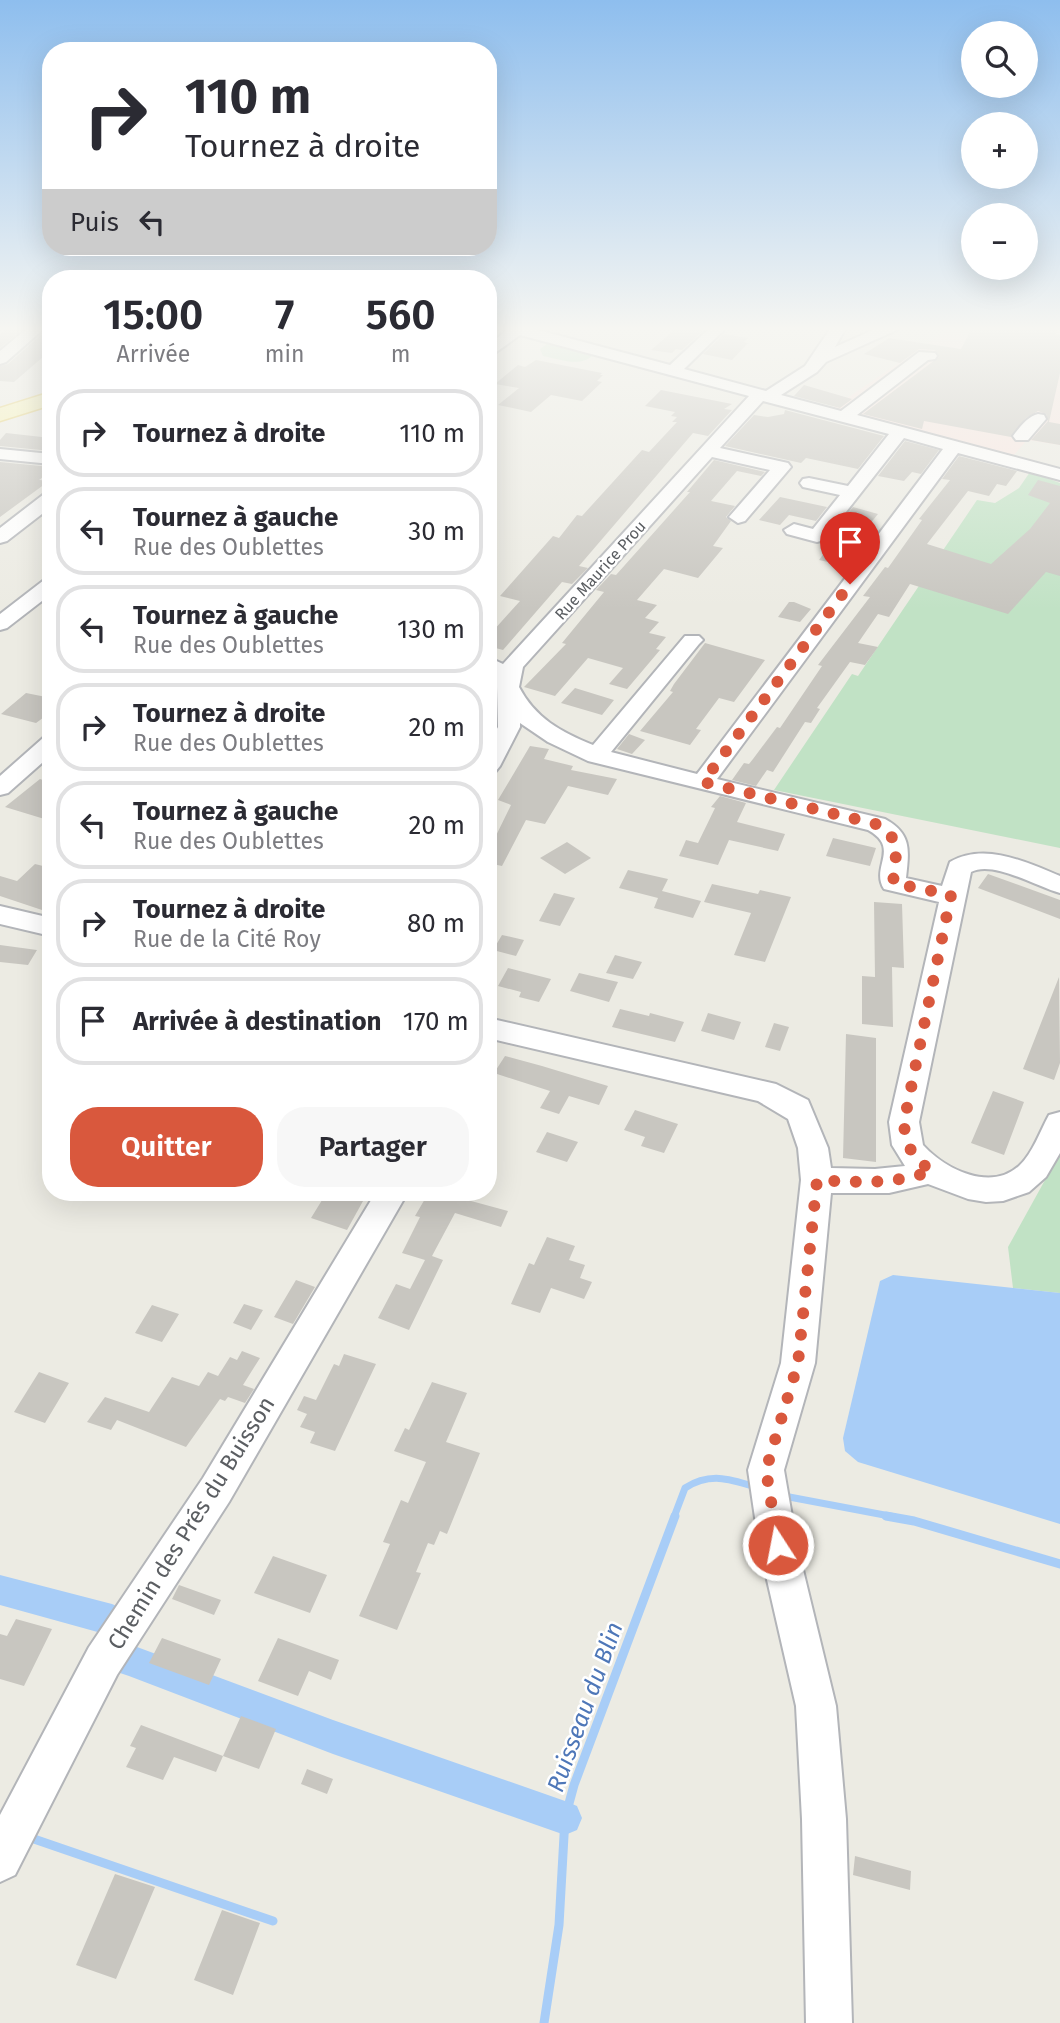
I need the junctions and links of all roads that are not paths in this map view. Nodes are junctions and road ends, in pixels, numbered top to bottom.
1 (739, 420) edge
2 (852, 420) edge
3 (1037, 420) edge
4 (899, 433) junction
5 (953, 447) junction
6 (708, 451) junction
7 (0, 454) edge
8 (1004, 454) dead end
9 (42, 458) edge
10 (825, 470) dead end
11 (1060, 475) edge
12 (804, 489) dead end
13 (852, 492) junction
14 (42, 505) edge
15 (738, 517) dead end
16 (794, 530) dead end
17 (0, 537) edge
18 (42, 591) edge
19 (0, 624) edge
20 (692, 640) dead end
21 (497, 671) edge
22 (507, 690) junction
23 (497, 749) edge
24 (42, 751) edge
25 (596, 756) junction
26 (703, 782) junction
27 (0, 789) edge
28 (1060, 885) edge
29 (951, 895) junction
30 (0, 915) edge
31 (42, 925) edge
32 (497, 1030) edge
33 (1060, 1123) edge
34 (932, 1171) junction
35 (817, 1180) junction
36 (386, 1201) edge
37 (0, 1860) edge
38 (829, 2023) edge

1 - 6 street, Rue Maurice Prou
2 - 4 street
3 - 8 street
4 - 5 street
4 - 13 street
5 - 11 street
5 - 26 street
6 - 15 street
6 - 22 street, Rue Maurice Prou
7 - 9 street
10 - 13 street
12 - 13 street
13 - 16 street
14 - 17 street
18 - 19 street
20 - 25 street
21 - 22 street
22 - 23 street, Rue Maurice Prou
22 - 25 street
24 - 27 street
25 - 26 street
26 - 29 street
28 - 29 street
29 - 34 street
30 - 31 street
32 - 35 street
33 - 34 street
34 - 35 street
35 - 38 street
36 - 37 street, Chemin des Prés du Buisson

